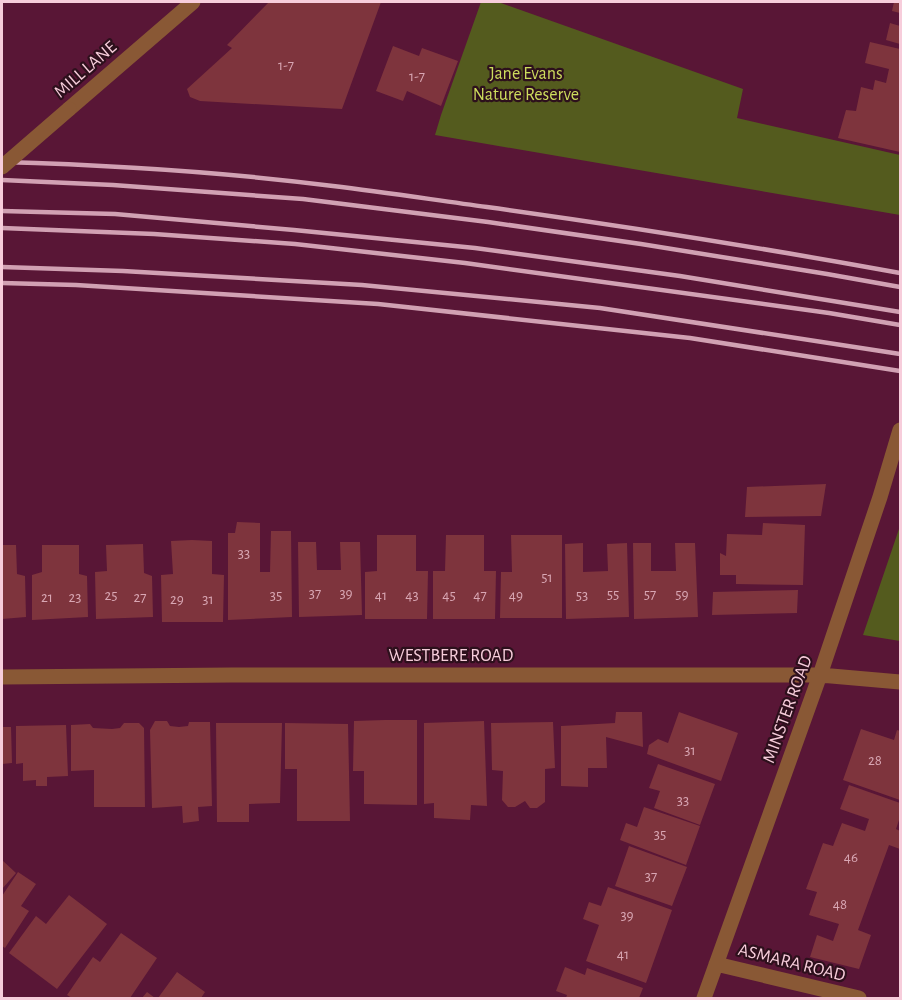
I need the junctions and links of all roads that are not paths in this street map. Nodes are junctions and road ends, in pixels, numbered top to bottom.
1 (193, 2) edge
2 (2, 167) edge
3 (900, 430) edge
4 (820, 675) junction
5 (2, 677) edge
6 (900, 682) edge
7 (716, 964) junction
8 (704, 999) edge
9 (859, 999) edge

1 - 2 street, MILL LANE, bridge
3 - 4 street, MINSTER ROAD
4 - 5 street, WESTBERE ROAD
4 - 6 street, WESTBERE ROAD
4 - 7 street, MINSTER ROAD
7 - 8 street, MINSTER ROAD
7 - 9 street, ASMARA ROAD

